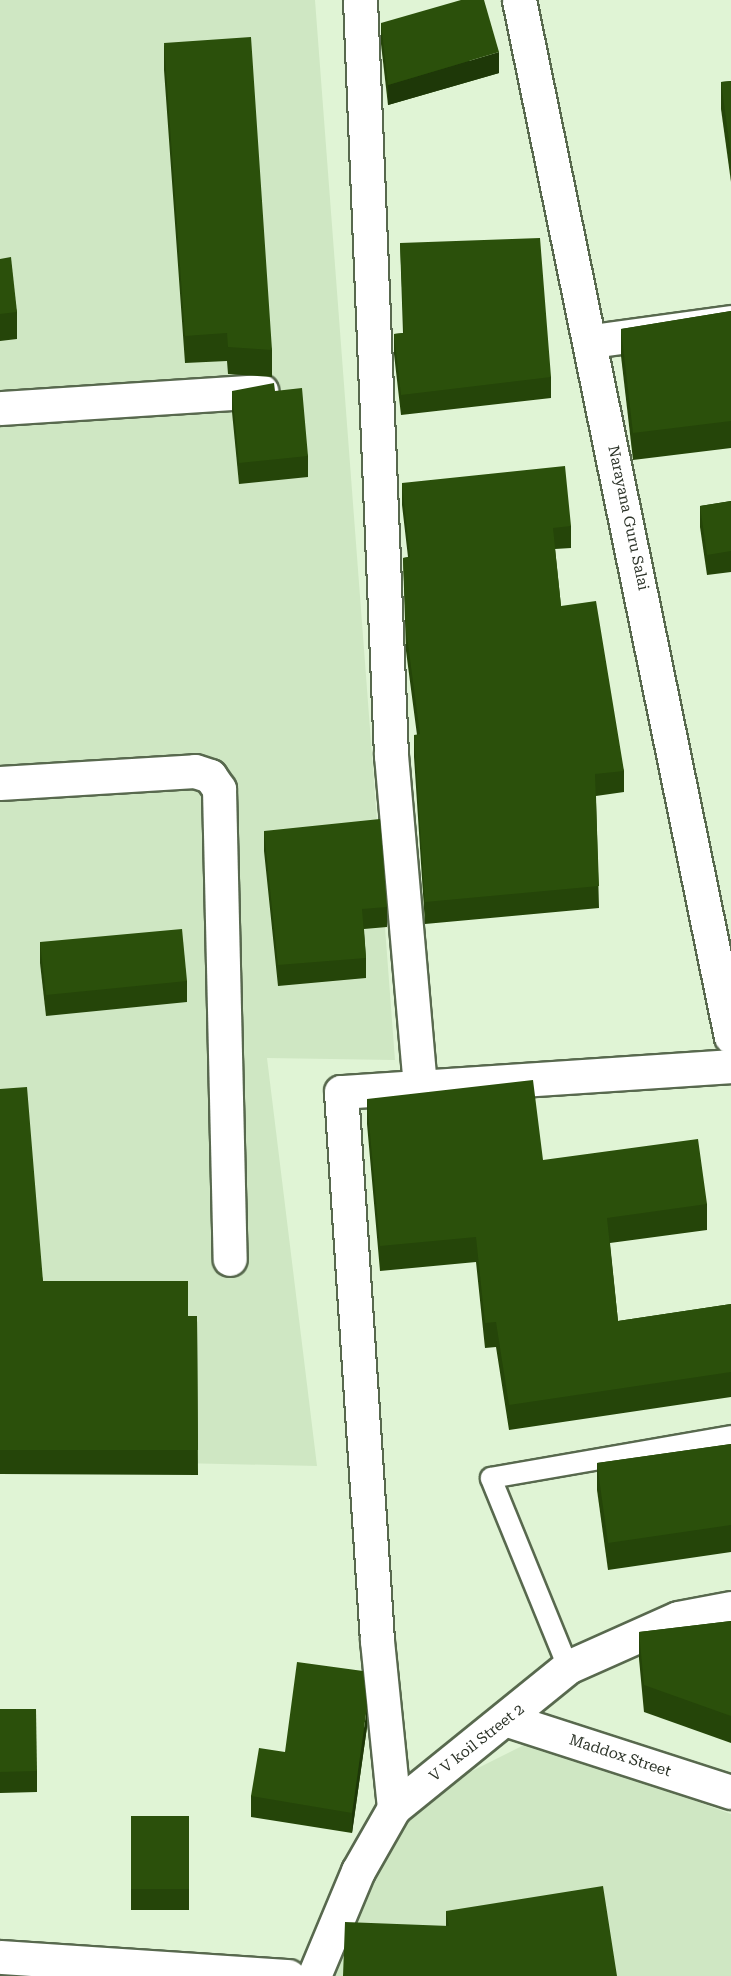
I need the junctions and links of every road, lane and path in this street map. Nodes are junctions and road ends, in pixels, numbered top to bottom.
1 (360, 0) edge
2 (519, 0) edge
3 (731, 322) edge
4 (592, 341) junction
5 (261, 392) edge
6 (0, 408) edge
7 (0, 783) edge
8 (729, 995) edge
9 (731, 1037) edge
10 (731, 1066) edge
11 (420, 1087) junction
12 (230, 1259) dead end
13 (731, 1436) edge
14 (731, 1608) edge
15 (568, 1667) junction
16 (508, 1720) junction
17 (731, 1792) edge
18 (394, 1808) junction
19 (0, 1957) edge
20 (288, 1976) edge
21 (315, 1976) edge

1 - 11 street
2 - 4 street, Narayana Guru Salai
3 - 4 street
4 - 8 street, Narayana Guru Salai
5 - 6 street
7 - 12 street
8 - 9 street, Narayana Guru Salai
10 - 11 street
11 - 18 street
13 - 15 lane
14 - 15 street, V V koil Street 2
15 - 16 street, V V koil Street 2
16 - 17 street, Maddox Street
16 - 18 street, V V koil Street 2
18 - 21 street, V V koil Street 2
19 - 20 street

